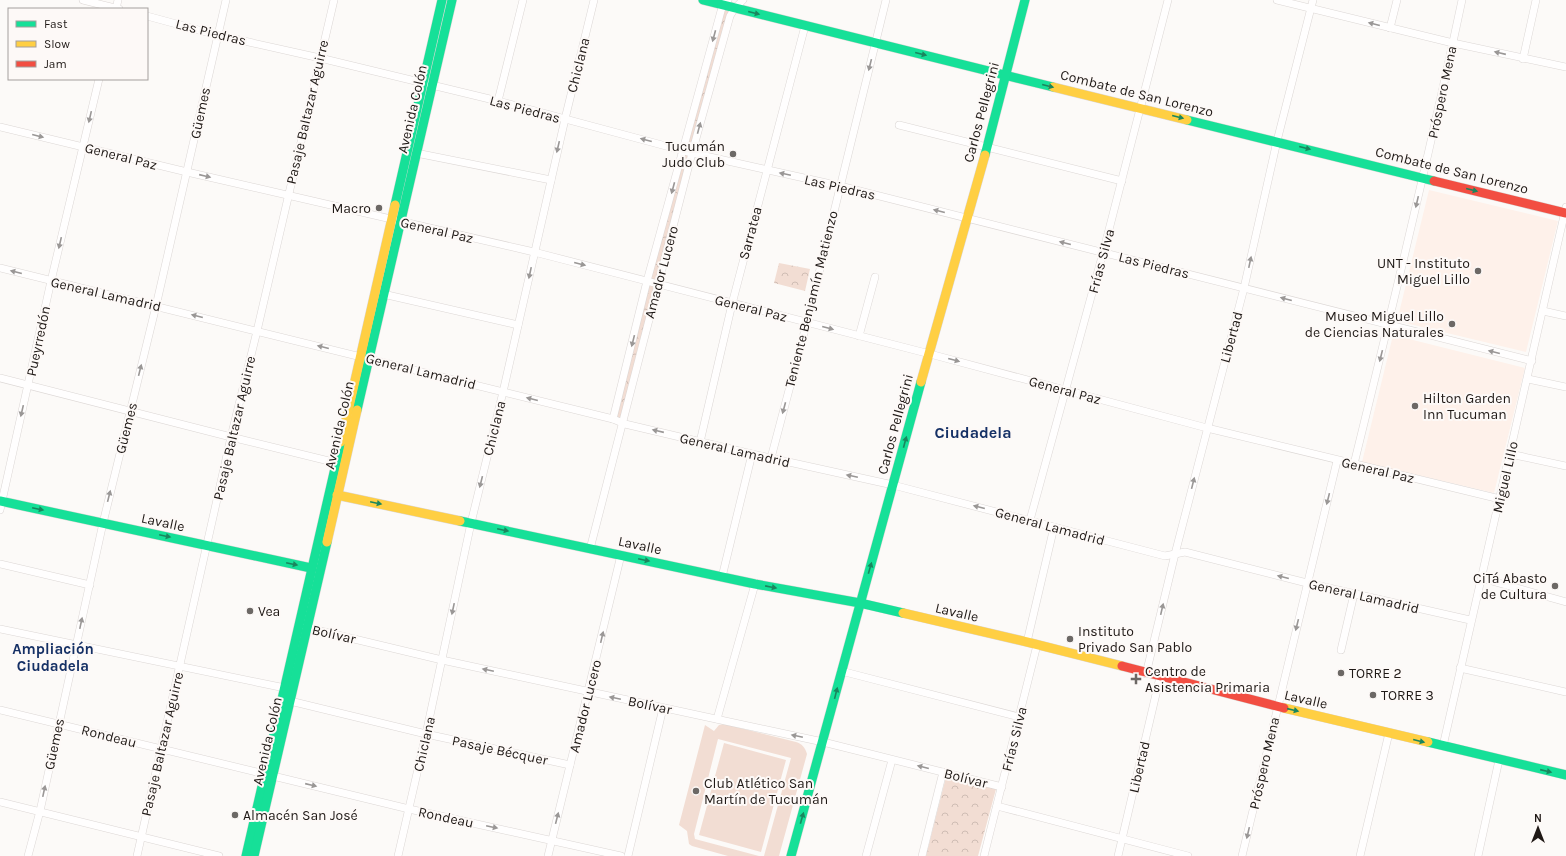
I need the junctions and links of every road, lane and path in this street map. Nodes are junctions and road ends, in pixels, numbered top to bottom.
1 (83, 0) edge
2 (226, 0) edge
3 (334, 0) edge
4 (442, 0) edge
5 (452, 0) edge
6 (523, 0) edge
7 (594, 0) edge
8 (703, 0) edge
9 (743, 0) edge
10 (886, 0) edge
11 (1025, 0) edge
12 (1168, 0) edge
13 (1277, 0) edge
14 (1313, 0) edge
15 (1396, 0) edge
16 (1462, 0) edge
17 (1536, 0) edge
18 (726, 3) edge
19 (113, 8) edge
20 (735, 8) junction
21 (1311, 8) junction
22 (148, 16) edge
23 (805, 26) junction
24 (1390, 28) junction
25 (218, 35) junction
26 (876, 43) junction
27 (1453, 43) junction
28 (320, 58) junction
29 (1523, 59) junction
30 (1566, 67) edge
31 (1005, 75) junction
32 (99, 80) edge
33 (428, 85) junction
34 (498, 101) junction
35 (1141, 108) junction
36 (564, 119) junction
37 (899, 125) dead end
38 (0, 126) edge
39 (1277, 141) junction
40 (83, 147) junction
41 (987, 147) junction
42 (683, 150) junction
43 (416, 153) junction
44 (692, 153) junction
45 (767, 170) junction
46 (187, 172) junction
47 (1423, 178) junction
48 (550, 180) junction
49 (1122, 182) junction
50 (840, 186) junction
51 (288, 195) junction
52 (1565, 210) edge
53 (967, 218) junction
54 (396, 221) junction
55 (1563, 235) edge
56 (534, 252) junction
57 (1103, 253) junction
58 (0, 268) edge
59 (875, 277) dead end
60 (51, 281) junction
61 (647, 281) junction
62 (658, 284) junction
63 (1244, 288) junction
64 (383, 294) junction
65 (732, 304) junction
66 (156, 306) junction
67 (1543, 311) junction
68 (1566, 316) edge
69 (807, 322) junction
70 (518, 325) junction
71 (1388, 325) junction
72 (257, 331) junction
73 (859, 336) junction
74 (930, 354) junction
75 (365, 358) junction
76 (1532, 361) junction
77 (0, 378) edge
78 (1528, 379) junction
79 (28, 385) junction
80 (1566, 387) edge
81 (1066, 390) junction
82 (504, 392) junction
83 (130, 411) junction
84 (613, 419) junction
85 (622, 423) junction
86 (1207, 428) junction
87 (231, 437) junction
88 (700, 442) junction
89 (752, 454) junction
90 (1510, 454) junction
91 (771, 458) junction
92 (1337, 461) junction
93 (337, 463) junction
94 (1354, 464) junction
95 (1566, 466) edge
96 (893, 485) junction
97 (338, 495) junction
98 (1500, 499) junction
99 (1, 504) edge
100 (1030, 520) junction
101 (103, 523) junction
102 (471, 523) junction
103 (1054, 527) junction
104 (206, 546) junction
105 (590, 549) junction
106 (1175, 554) junction
107 (621, 555) junction
108 (0, 564) edge
109 (311, 568) junction
110 (321, 570) junction
111 (722, 576) junction
112 (1481, 578) junction
113 (1307, 583) junction
114 (755, 584) junction
115 (90, 585) junction
116 (1354, 594) junction
117 (1566, 602) edge
118 (860, 604) junction
119 (1470, 620) junction
120 (303, 627) junction
121 (0, 630) edge
122 (1027, 642) junction
123 (1037, 645) junction
124 (77, 646) junction
125 (1341, 650) dead end
126 (442, 660) junction
127 (179, 667) junction
128 (1460, 668) junction
129 (841, 671) junction
130 (1146, 674) junction
131 (1160, 677) junction
132 (285, 688) junction
133 (589, 692) junction
134 (1566, 692) edge
135 (290, 701) junction
136 (1277, 706) junction
137 (663, 708) junction
138 (0, 710) edge
139 (1019, 717) junction
140 (717, 719) junction
141 (58, 724) junction
142 (1389, 733) junction
143 (426, 734) junction
144 (823, 742) junction
145 (1443, 746) junction
146 (160, 749) junction
147 (892, 760) junction
148 (1500, 760) junction
149 (570, 765) junction
150 (943, 772) junction
151 (269, 775) junction
152 (1566, 775) edge
153 (1002, 787) junction
154 (0, 802) edge
155 (997, 806) junction
156 (409, 809) junction
157 (40, 811) junction
158 (141, 838) junction
159 (1122, 838) junction
160 (552, 840) junction
161 (28, 856) edge
162 (137, 856) edge
163 (219, 856) edge
164 (246, 856) edge
165 (254, 856) edge
166 (398, 856) edge
167 (548, 856) edge
168 (621, 856) edge
169 (628, 856) edge
170 (791, 856) edge
171 (866, 856) edge
172 (922, 856) edge
173 (984, 856) edge
174 (1118, 856) edge
175 (1188, 856) edge
176 (1242, 856) edge
177 (1360, 856) edge
178 (1478, 856) edge

1 - 19 street
2 - 25 street, Güemes
3 - 28 street, Pasaje Baltazar Aguirre
4 - 33 street, Avenida Colón
5 - 33 street, Avenida Colón
6 - 34 street
7 - 36 street, Chiclana
8 - 18 street, Combate de San Lorenzo
9 - 20 street, Amador Lucero
10 - 26 street, Teniente Benjamín Matienzo
11 - 31 street, Carlos Pellegrini
12 - 35 street, Frías Silva
13 - 21 street
14 - 21 street, Libertad
15 - 24 street
16 - 27 street, Próspero Mena
17 - 29 street
18 - 20 street, Combate de San Lorenzo
18 -> 42 street, Amador Lucero
20 -> 23 street, Combate de San Lorenzo
44 -> 20 street, Amador Lucero
24 -> 21 street
21 - 39 street, Libertad
22 - 25 street, Las Piedras
23 - 26 street, Combate de San Lorenzo
23 - 45 street, Sarratea
24 - 27 street
25 - 28 street, Las Piedras
25 - 46 street, Güemes
26 -> 31 street, Combate de San Lorenzo
26 -> 50 street, Teniente Benjamín Matienzo
29 -> 27 street
27 - 47 street, Próspero Mena
28 - 33 street, Las Piedras
28 - 51 street, Pasaje Baltazar Aguirre
29 - 30 street
31 -> 35 street, Combate de San Lorenzo
31 - 41 street, Carlos Pellegrini
32 -> 40 street, Pueyrredón
33 - 34 street, Las Piedras
33 - 43 street, Avenida Colón
33 - 54 street, Avenida Colón
34 - 36 street, Las Piedras
35 -> 39 street, Combate de San Lorenzo
35 - 49 street, Frías Silva
42 -> 36 street, Las Piedras
36 -> 48 street, Chiclana
37 - 41 street
38 -> 40 street, General Paz
39 -> 47 street, Combate de San Lorenzo
63 -> 39 street, Libertad
40 - 46 street, General Paz
40 -> 60 street, Pueyrredón
41 - 49 street
41 - 53 street, Carlos Pellegrini
42 - 44 street, Las Piedras
42 -> 61 street, Amador Lucero
43 - 48 street
43 - 54 street, Avenida Colón
44 - 45 street, Las Piedras
44 - 62 street, Amador Lucero
50 -> 45 street, Las Piedras
45 - 65 street, Sarratea
46 -> 51 street, General Paz
46 - 66 street, Güemes
47 -> 52 street, Combate de San Lorenzo
47 -> 71 street, Próspero Mena
48 - 56 street, Chiclana
49 - 57 street, Frías Silva
53 -> 50 street, Las Piedras
50 - 69 street, Teniente Benjamín Matienzo
51 - 54 street, General Paz
51 - 72 street, Pasaje Baltazar Aguirre
52 - 55 street, Miguel Lillo
57 -> 53 street, Las Piedras
53 - 74 street, Carlos Pellegrini
54 - 56 street, General Paz
54 - 64 street, Avenida Colón
54 - 75 street, Avenida Colón
55 - 67 street, Miguel Lillo
56 -> 61 street, General Paz
56 -> 70 street, Chiclana
57 - 63 street, Las Piedras
57 - 81 street, Frías Silva
60 -> 58 street, General Lamadrid
59 - 73 street
60 - 66 street, General Lamadrid
60 - 79 street, Pueyrredón
61 - 62 street, General Paz
61 -> 84 street, Amador Lucero
62 - 65 street, General Paz
62 - 85 street, Amador Lucero
71 -> 63 street, Las Piedras
63 - 86 street, Libertad
64 - 70 street
64 - 75 street, Avenida Colón
65 - 69 street, General Paz
65 - 88 street, Sarratea
72 -> 66 street, General Lamadrid
83 -> 66 street, Güemes
67 - 68 street
67 - 76 street, Miguel Lillo
69 -> 73 street, General Paz
69 -> 91 street, Teniente Benjamín Matienzo
70 - 82 street, Chiclana
76 -> 71 street, Las Piedras
71 -> 94 street, Próspero Mena
75 -> 72 street, General Lamadrid
72 - 87 street, Pasaje Baltazar Aguirre
73 - 74 street, General Paz
74 -> 81 street, General Paz
96 -> 74 street, Carlos Pellegrini
75 - 82 street, General Lamadrid
75 - 93 street, Avenida Colón
75 - 97 street, Avenida Colón
76 - 78 street, Miguel Lillo
77 - 79 street
78 - 80 street
78 - 90 street, Miguel Lillo
79 - 83 street
79 -> 99 street, Pueyrredón
81 - 86 street, General Paz
81 - 100 street, Frías Silva
84 -> 82 street, General Lamadrid
82 -> 102 street, Chiclana
83 - 87 street
101 -> 83 street, Güemes
84 - 85 street, General Lamadrid
88 -> 85 street, General Lamadrid
85 - 105 street, Amador Lucero
86 - 92 street, General Paz
106 -> 86 street, Libertad
87 - 93 street
87 - 104 street, Pasaje Baltazar Aguirre
88 - 89 street, General Lamadrid
89 - 91 street, General Lamadrid
89 - 111 street
90 - 95 street
90 - 98 street, Miguel Lillo
96 -> 91 street, General Lamadrid
92 - 94 street, General Paz
92 -> 113 street, Próspero Mena
93 - 109 street, Avenida Colón
94 - 98 street, General Paz
100 -> 96 street, General Lamadrid
118 -> 96 street, Carlos Pellegrini
97 -> 102 street, Lavalle
97 - 110 street, Avenida Colón
98 - 112 street, Miguel Lillo
99 -> 101 street, Lavalle
100 - 103 street, General Lamadrid
101 -> 104 street, Lavalle
101 - 115 street, Güemes
102 -> 105 street, Lavalle
102 -> 126 street, Chiclana
103 - 106 street, General Lamadrid
103 - 122 street
104 -> 109 street, Lavalle
104 - 127 street, Pasaje Baltazar Aguirre
105 - 107 street, Lavalle
113 -> 106 street, General Lamadrid
130 -> 106 street, Libertad
107 -> 111 street, Lavalle
133 -> 107 street, Amador Lucero
108 - 115 street
109 - 110 street, Lavalle
109 - 120 street, Avenida Colón
110 - 120 street, Avenida Colón
111 - 114 street, Lavalle
112 - 117 street
112 - 119 street, Miguel Lillo
113 - 116 street, General Lamadrid
113 -> 136 street, Próspero Mena
114 -> 118 street, Lavalle
114 - 140 street
124 -> 115 street, Güemes
116 - 119 street, General Lamadrid
116 - 125 street
118 - 122 street, Lavalle
118 - 129 street, Carlos Pellegrini
119 - 128 street, Miguel Lillo
120 - 126 street, Bolívar
120 - 132 street, Avenida Colón
120 - 135 street, Avenida Colón
121 - 124 street
122 - 123 street, Lavalle
123 - 130 street, Lavalle
123 - 139 street, Frías Silva
124 - 127 street
124 - 141 street, Güemes
133 -> 126 street, Bolívar
126 - 143 street, Chiclana
127 - 132 street
127 - 146 street, Pasaje Baltazar Aguirre
128 - 134 street
128 - 145 street, Miguel Lillo
129 - 139 street
144 -> 129 street, Carlos Pellegrini
130 - 131 street, Lavalle
131 - 136 street, Lavalle
131 - 159 street, Libertad
132 - 151 street, Avenida Colón
137 -> 133 street, Bolívar
133 - 149 street, Amador Lucero
135 - 143 street, Pasaje Bécquer
135 - 151 street, Avenida Colón
136 -> 142 street, Lavalle
136 -> 176 street, Próspero Mena
137 - 140 street, Bolívar
137 - 169 street
138 - 141 street, Rondeau
139 - 153 street, Frías Silva
144 -> 140 street, Bolívar
141 - 146 street, Rondeau
157 -> 141 street, Güemes
142 -> 145 street, Lavalle
142 - 177 street
143 - 149 street, Pasaje Bécquer
143 - 156 street, Chiclana
144 - 147 street, Bolívar
170 -> 144 street, Carlos Pellegrini
145 - 148 street, Lavalle
146 - 151 street, Rondeau
146 - 158 street, Pasaje Baltazar Aguirre
150 -> 147 street, Bolívar
147 - 171 street
148 -> 152 street, Lavalle
148 - 178 street
160 -> 149 street, Amador Lucero
150 - 153 street, Bolívar
150 - 172 street
151 -> 156 street, Rondeau
151 - 164 street, Avenida Colón
151 - 165 street, Avenida Colón
153 - 155 street, Frías Silva
154 - 157 street
155 - 159 street, Bolívar
155 - 173 street, Frías Silva
156 -> 160 street, Rondeau
156 - 166 street, Chiclana
157 - 158 street
157 - 161 street, Güemes
158 - 162 street, Pasaje Baltazar Aguirre
158 - 163 street
159 - 174 street, Libertad
159 - 175 street, Bolívar
160 - 167 street, Amador Lucero
160 - 168 street, Rondeau

